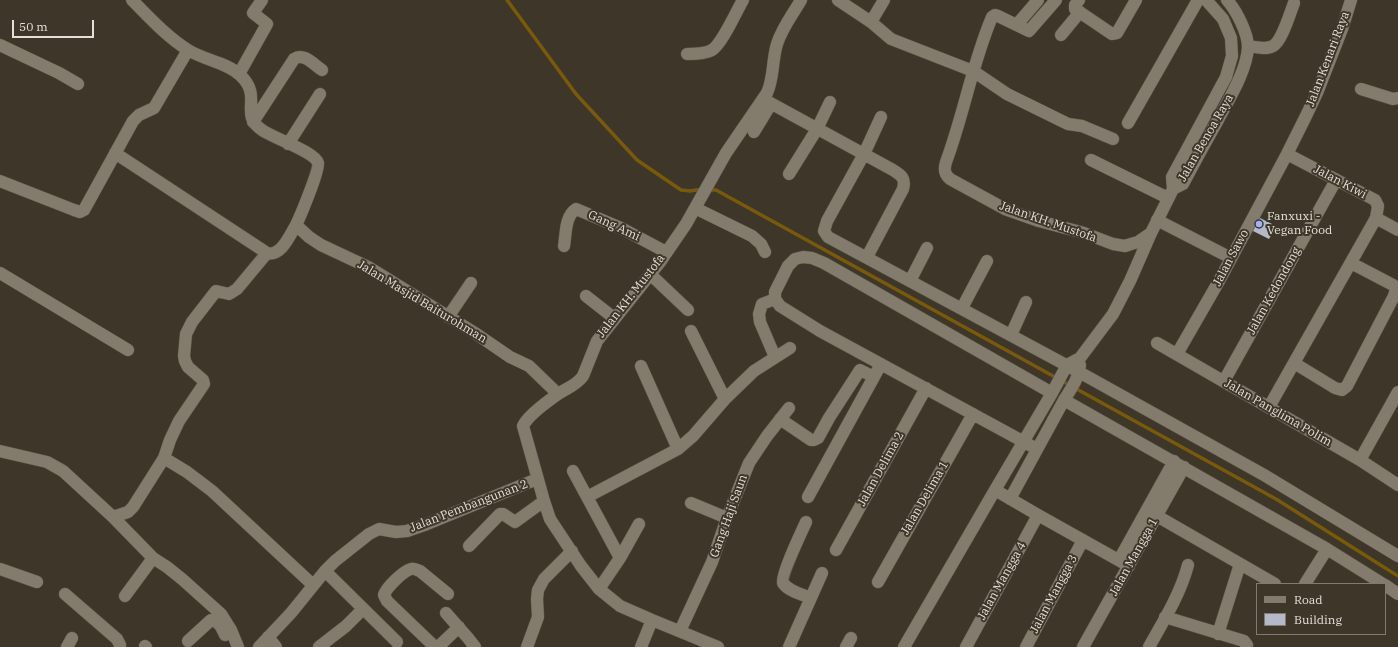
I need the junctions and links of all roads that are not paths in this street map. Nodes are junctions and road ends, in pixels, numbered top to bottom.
1 (132, 0) edge
2 (262, 0) edge
3 (742, 0) edge
4 (801, 0) edge
5 (838, 0) edge
6 (884, 0) edge
7 (1038, 0) edge
8 (1056, 0) edge
9 (1136, 0) edge
10 (1198, 0) edge
11 (1206, 0) edge
12 (1227, 0) edge
13 (1351, 0) edge
14 (1294, 3) dead end
15 (1079, 6) edge
16 (1020, 21) dead end
17 (871, 22) junction
18 (1061, 35) dead end
19 (0, 45) edge
20 (1248, 46) junction
21 (188, 50) junction
22 (687, 54) dead end
23 (322, 70) dead end
24 (973, 71) junction
25 (239, 74) junction
26 (78, 84) dead end
27 (1361, 89) dead end
28 (320, 94) dead end
29 (1398, 98) edge
30 (767, 101) junction
31 (830, 102) dead end
32 (881, 117) dead end
33 (1305, 118) joint
34 (253, 122) junction
35 (1128, 123) dead end
36 (817, 129) junction
37 (754, 132) dead end
38 (1113, 139) dead end
39 (288, 144) junction
40 (115, 153) junction
41 (864, 154) junction
42 (1287, 154) junction
43 (1091, 160) dead end
44 (789, 174) dead end
45 (1336, 180) junction
46 (0, 181) edge
47 (1170, 193) junction
48 (695, 208) junction
49 (1376, 218) junction
50 (1157, 220) junction
51 (296, 225) junction
52 (1398, 230) edge
53 (1151, 233) junction
54 (564, 246) dead end
55 (927, 248) dead end
56 (666, 252) junction
57 (765, 252) dead end
58 (267, 253) junction
59 (867, 257) junction
60 (1231, 258) junction
61 (987, 261) dead end
62 (1351, 263) junction
63 (0, 273) edge
64 (650, 274) junction
65 (910, 281) junction
66 (472, 283) dead end
67 (586, 296) dead end
68 (776, 299) junction
69 (1026, 302) dead end
70 (962, 308) junction
71 (688, 310) dead end
72 (448, 317) junction
73 (614, 318) junction
74 (691, 331) dead end
75 (1011, 335) junction
76 (1157, 343) dead end
77 (790, 348) dead end
78 (128, 350) dead end
79 (1177, 354) junction
80 (775, 357) junction
81 (1080, 358) junction
82 (1294, 363) junction
83 (881, 364) junction
84 (641, 366) dead end
85 (1065, 368) junction
86 (1078, 374) junction
87 (874, 377) junction
88 (1224, 381) junction
89 (926, 388) junction
90 (1054, 388) junction
91 (1398, 392) edge
92 (558, 394) junction
93 (1067, 396) junction
94 (726, 399) junction
95 (1269, 407) junction
96 (789, 408) dead end
97 (973, 414) junction
98 (1040, 414) junction
99 (780, 420) junction
100 (1052, 423) junction
101 (1024, 442) junction
102 (678, 449) junction
103 (1037, 449) junction
104 (0, 451) edge
105 (164, 458) junction
106 (1360, 460) junction
107 (1179, 464) junction
108 (573, 471) dead end
109 (537, 479) junction
110 (1398, 485) edge
111 (995, 490) junction
112 (587, 497) junction
113 (808, 497) dead end
114 (1010, 499) junction
115 (544, 501) junction
116 (692, 503) dead end
117 (1038, 515) junction
118 (114, 516) junction
119 (1157, 516) junction
120 (727, 518) junction
121 (806, 522) dead end
122 (639, 524) dead end
123 (1083, 540) junction
124 (469, 546) dead end
125 (1327, 549) junction
126 (836, 550) dead end
127 (572, 551) junction
128 (1398, 556) edge
129 (153, 558) junction
130 (620, 558) junction
131 (1124, 563) junction
132 (1240, 564) junction
133 (1188, 565) dead end
134 (0, 569) edge
135 (325, 571) junction
136 (822, 573) dead end
137 (37, 582) dead end
138 (878, 582) dead end
139 (1273, 583) edge
140 (1306, 583) edge
141 (1381, 583) edge
142 (313, 585) junction
143 (1386, 586) edge
144 (599, 588) junction
145 (65, 594) dead end
146 (448, 594) dead end
147 (1398, 594) edge
148 (126, 596) dead end
149 (811, 598) junction
150 (363, 609) junction
151 (446, 613) dead end
152 (1165, 618) junction
153 (652, 620) junction
154 (459, 626) junction
155 (680, 631) junction
156 (1218, 634) junction
157 (268, 637) junction
158 (188, 641) dead end
159 (397, 642) dead end
160 (532, 644) edge
161 (120, 647) edge
162 (230, 647) edge
163 (238, 647) edge
164 (258, 647) edge
165 (276, 647) edge
166 (319, 647) edge
167 (435, 647) edge
168 (438, 647) edge
169 (475, 647) edge
170 (641, 647) edge
171 (718, 647) edge
172 (789, 647) edge
173 (904, 647) edge
174 (966, 647) edge
175 (1026, 647) edge
176 (1083, 647) edge
177 (1148, 647) edge
178 (1246, 647) edge

1 - 21 street
2 - 25 street
3 - 22 street
4 - 30 street
5 - 17 street
6 - 17 street
7 - 16 street
8 - 24 street, Jalan KH. Mustofa
9 - 15 street
10 - 35 street
11 - 47 street, Jalan Benoa Raya
12 - 20 street
13 - 33 street, Jalan Kenari Raya
14 - 20 street
15 - 18 street
17 - 24 street
19 - 26 street
20 - 47 street, Jalan Benoa Raya
21 - 25 street
21 - 40 street
23 - 34 street
24 - 38 street
24 - 53 street, Jalan KH. Mustofa
25 - 34 street
27 - 29 street
28 - 39 street
30 - 36 street
30 - 37 street
30 - 48 street, Jalan KH. Mustofa
31 - 36 street
32 - 41 street
33 - 42 street, Jalan Sawo
34 - 39 street
36 - 41 street
36 - 44 street
39 - 51 street
40 - 46 street
40 - 58 street
41 - 59 street
41 - 59 street
42 - 45 street, Jalan Kiwi
42 - 60 street, Jalan Sawo
43 - 47 street
45 - 49 street, Jalan Kiwi
45 - 88 street, Jalan Kedondong
47 - 50 street
48 - 56 street, Jalan KH. Mustofa
48 - 57 street
49 - 52 street
49 - 62 street
50 - 53 street
50 - 60 street
51 - 58 street
51 - 72 street, Jalan Masjid Baiturohman
53 - 81 street
54 - 56 street, Gang Ami
55 - 65 street
56 - 64 street, Jalan KH. Mustofa
58 - 105 street
59 - 65 street
60 - 79 street, Jalan Sawo
61 - 70 street
62 - 82 street
62 - 82 street
63 - 78 street
64 - 71 street
64 - 73 street, Jalan KH. Mustofa
65 - 70 street
66 - 72 street
67 - 73 street
68 - 80 street
68 - 83 street
68 - 90 street
69 - 75 street
70 - 75 street
72 - 92 street, Jalan Masjid Baiturohman
73 - 92 street, Jalan KH. Mustofa
74 - 94 street
75 - 85 street
76 - 79 street, Jalan Panglima Polim
77 - 80 street
79 - 88 street, Jalan Panglima Polim
80 - 94 street
81 - 85 street
81 - 86 street
82 - 95 street
83 - 87 street
83 - 89 street
84 - 102 street
85 - 86 street
85 - 90 street
86 - 93 street
86 - 128 street
87 - 99 street
87 - 113 street
88 - 95 street, Jalan Panglima Polim
89 - 97 street
89 - 126 street, Jalan Delima 2
90 - 98 street
91 - 106 street
92 - 109 street, Jalan KH. Mustofa
93 - 100 street
93 - 107 street
94 - 102 street
95 - 106 street, Jalan Panglima Polim
96 - 99 street, Gang Haji Saun
97 - 101 street
97 - 138 street, Jalan Delima 1
98 - 100 street
98 - 101 street
99 - 120 street, Gang Haji Saun
100 - 103 street
101 - 103 street
101 - 111 street
102 - 112 street
103 - 114 street
104 - 118 street
105 - 118 street
105 - 142 street
106 - 110 street, Jalan Panglima Polim
107 - 119 street, Jalan Mangga 1
107 - 125 street
107 - 131 street, Jalan Mangga 1
108 - 112 street
109 - 115 street, Jalan KH. Mustofa
109 - 135 street, Jalan Pembangunan 2
111 - 114 street
111 - 173 street
112 - 130 street
114 - 117 street
115 - 124 street
115 - 127 street, Jalan KH. Mustofa
116 - 120 street
117 - 123 street
117 - 174 street, Jalan Mangga 4
118 - 129 street
119 - 131 street, Jalan Mangga 1
119 - 132 street
120 - 155 street, Gang Haji Saun
121 - 149 street
122 - 130 street
123 - 131 street
123 - 175 street, Jalan Mangga 3
125 - 140 street
125 - 141 street
127 - 144 street, Jalan KH. Mustofa
127 - 160 street
129 - 148 street
129 - 163 street
130 - 144 street
131 - 176 street, Jalan Mangga 1
132 - 139 street
132 - 156 street
133 - 152 street
134 - 137 street
135 - 142 street, Jalan Pembangunan 2
135 - 150 street
136 - 149 street
142 - 157 street, Jalan Pembangunan 2
143 - 147 street
144 - 153 street, Jalan KH. Mustofa
145 - 161 street
146 - 167 street
149 - 172 street
150 - 159 street
150 - 166 street
151 - 154 street
152 - 156 street
152 - 177 street
153 - 155 street, Jalan KH. Mustofa
153 - 170 street
154 - 168 street
154 - 169 street
155 - 171 street, Jalan KH. Mustofa
156 - 178 street
157 - 164 street, Jalan Pembangunan 2
157 - 165 street
158 - 162 street

